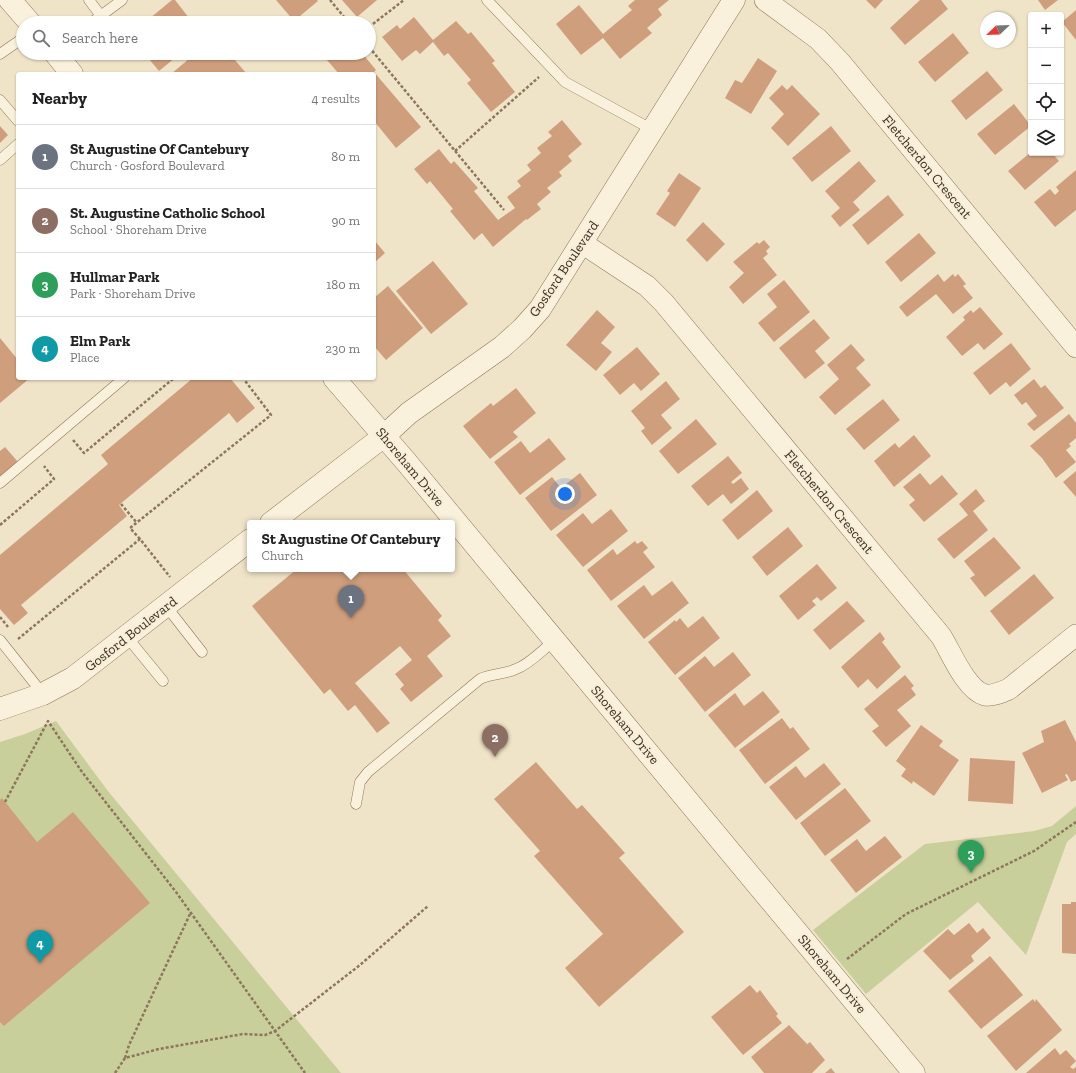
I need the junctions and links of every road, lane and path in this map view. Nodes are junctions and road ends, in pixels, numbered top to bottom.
1 (10, 0) edge
2 (89, 0) edge
3 (122, 0) edge
4 (330, 0) edge
5 (404, 0) edge
6 (487, 0) edge
7 (734, 0) edge
8 (765, 0) edge
9 (24, 16) edge
10 (101, 16) joint
11 (343, 16) edge
12 (376, 22) edge
13 (16, 43) edge
14 (0, 54) edge
15 (376, 55) edge
16 (60, 60) edge
17 (550, 67) junction
18 (70, 72) edge
19 (0, 100) edge
20 (16, 119) edge
21 (653, 130) junction
22 (16, 146) edge
23 (455, 151) junction
24 (0, 160) edge
25 (504, 210) dead end
26 (582, 243) junction
27 (1076, 347) edge
28 (122, 380) edge
29 (172, 380) edge
30 (244, 380) edge
31 (336, 380) edge
32 (64, 429) junction
33 (384, 436) junction
34 (34, 455) junction
35 (0, 483) edge
36 (121, 504) dead end
37 (275, 520) edge
38 (454, 520) edge
39 (455, 522) edge
40 (137, 523) junction
41 (0, 525) edge
42 (140, 539) junction
43 (247, 542) edge
44 (183, 593) junction
45 (166, 606) junction
46 (1076, 635) edge
47 (127, 637) junction
48 (0, 640) edge
49 (554, 641) junction
50 (7, 648) junction
51 (202, 652) dead end
52 (163, 681) dead end
53 (43, 694) junction
54 (0, 709) edge
55 (5, 802) dead end
56 (356, 804) dead end
57 (1076, 822) edge
58 (428, 906) dead end
59 (190, 914) junction
60 (830, 972) junction
61 (275, 1031) junction
62 (125, 1058) junction
63 (115, 1073) edge
64 (305, 1073) edge
65 (914, 1073) edge

1 - 9 street
2 - 10 lane
3 - 10 lane
4 - 11 path
5 - 12 path
6 - 17 lane
7 - 21 street, Gosford Boulevard
8 - 27 street, Fletcherdon Crescent
13 - 14 lane
15 - 23 path
16 - 18 street
17 - 21 lane
17 - 23 path
19 - 20 lane
21 - 26 street, Gosford Boulevard
22 - 24 lane
23 - 25 path
26 - 33 street, Gosford Boulevard
26 - 46 street, Fletcherdon Crescent
28 - 32 lane
29 - 32 path
30 - 40 path
31 - 33 street, Shoreham Drive
32 - 34 lane
33 - 37 street, Gosford Boulevard
33 - 38 street, Shoreham Drive
34 - 35 lane
34 - 41 path
36 - 40 path
39 - 49 street, Shoreham Drive
40 - 42 path
42 - 44 path
42 - 50 path
43 - 44 street, Gosford Boulevard
44 - 45 street, Gosford Boulevard
45 - 47 street, Gosford Boulevard
45 - 51 lane
47 - 52 lane
47 - 53 street, Gosford Boulevard
48 - 50 lane
49 - 56 lane
49 - 60 street, Shoreham Drive
50 - 53 lane
53 - 54 street, Gosford Boulevard
55 - 59 path
57 - 60 path
58 - 61 path
59 - 61 path
59 - 62 path
60 - 65 street, Shoreham Drive
61 - 62 path
61 - 64 path
62 - 63 path

